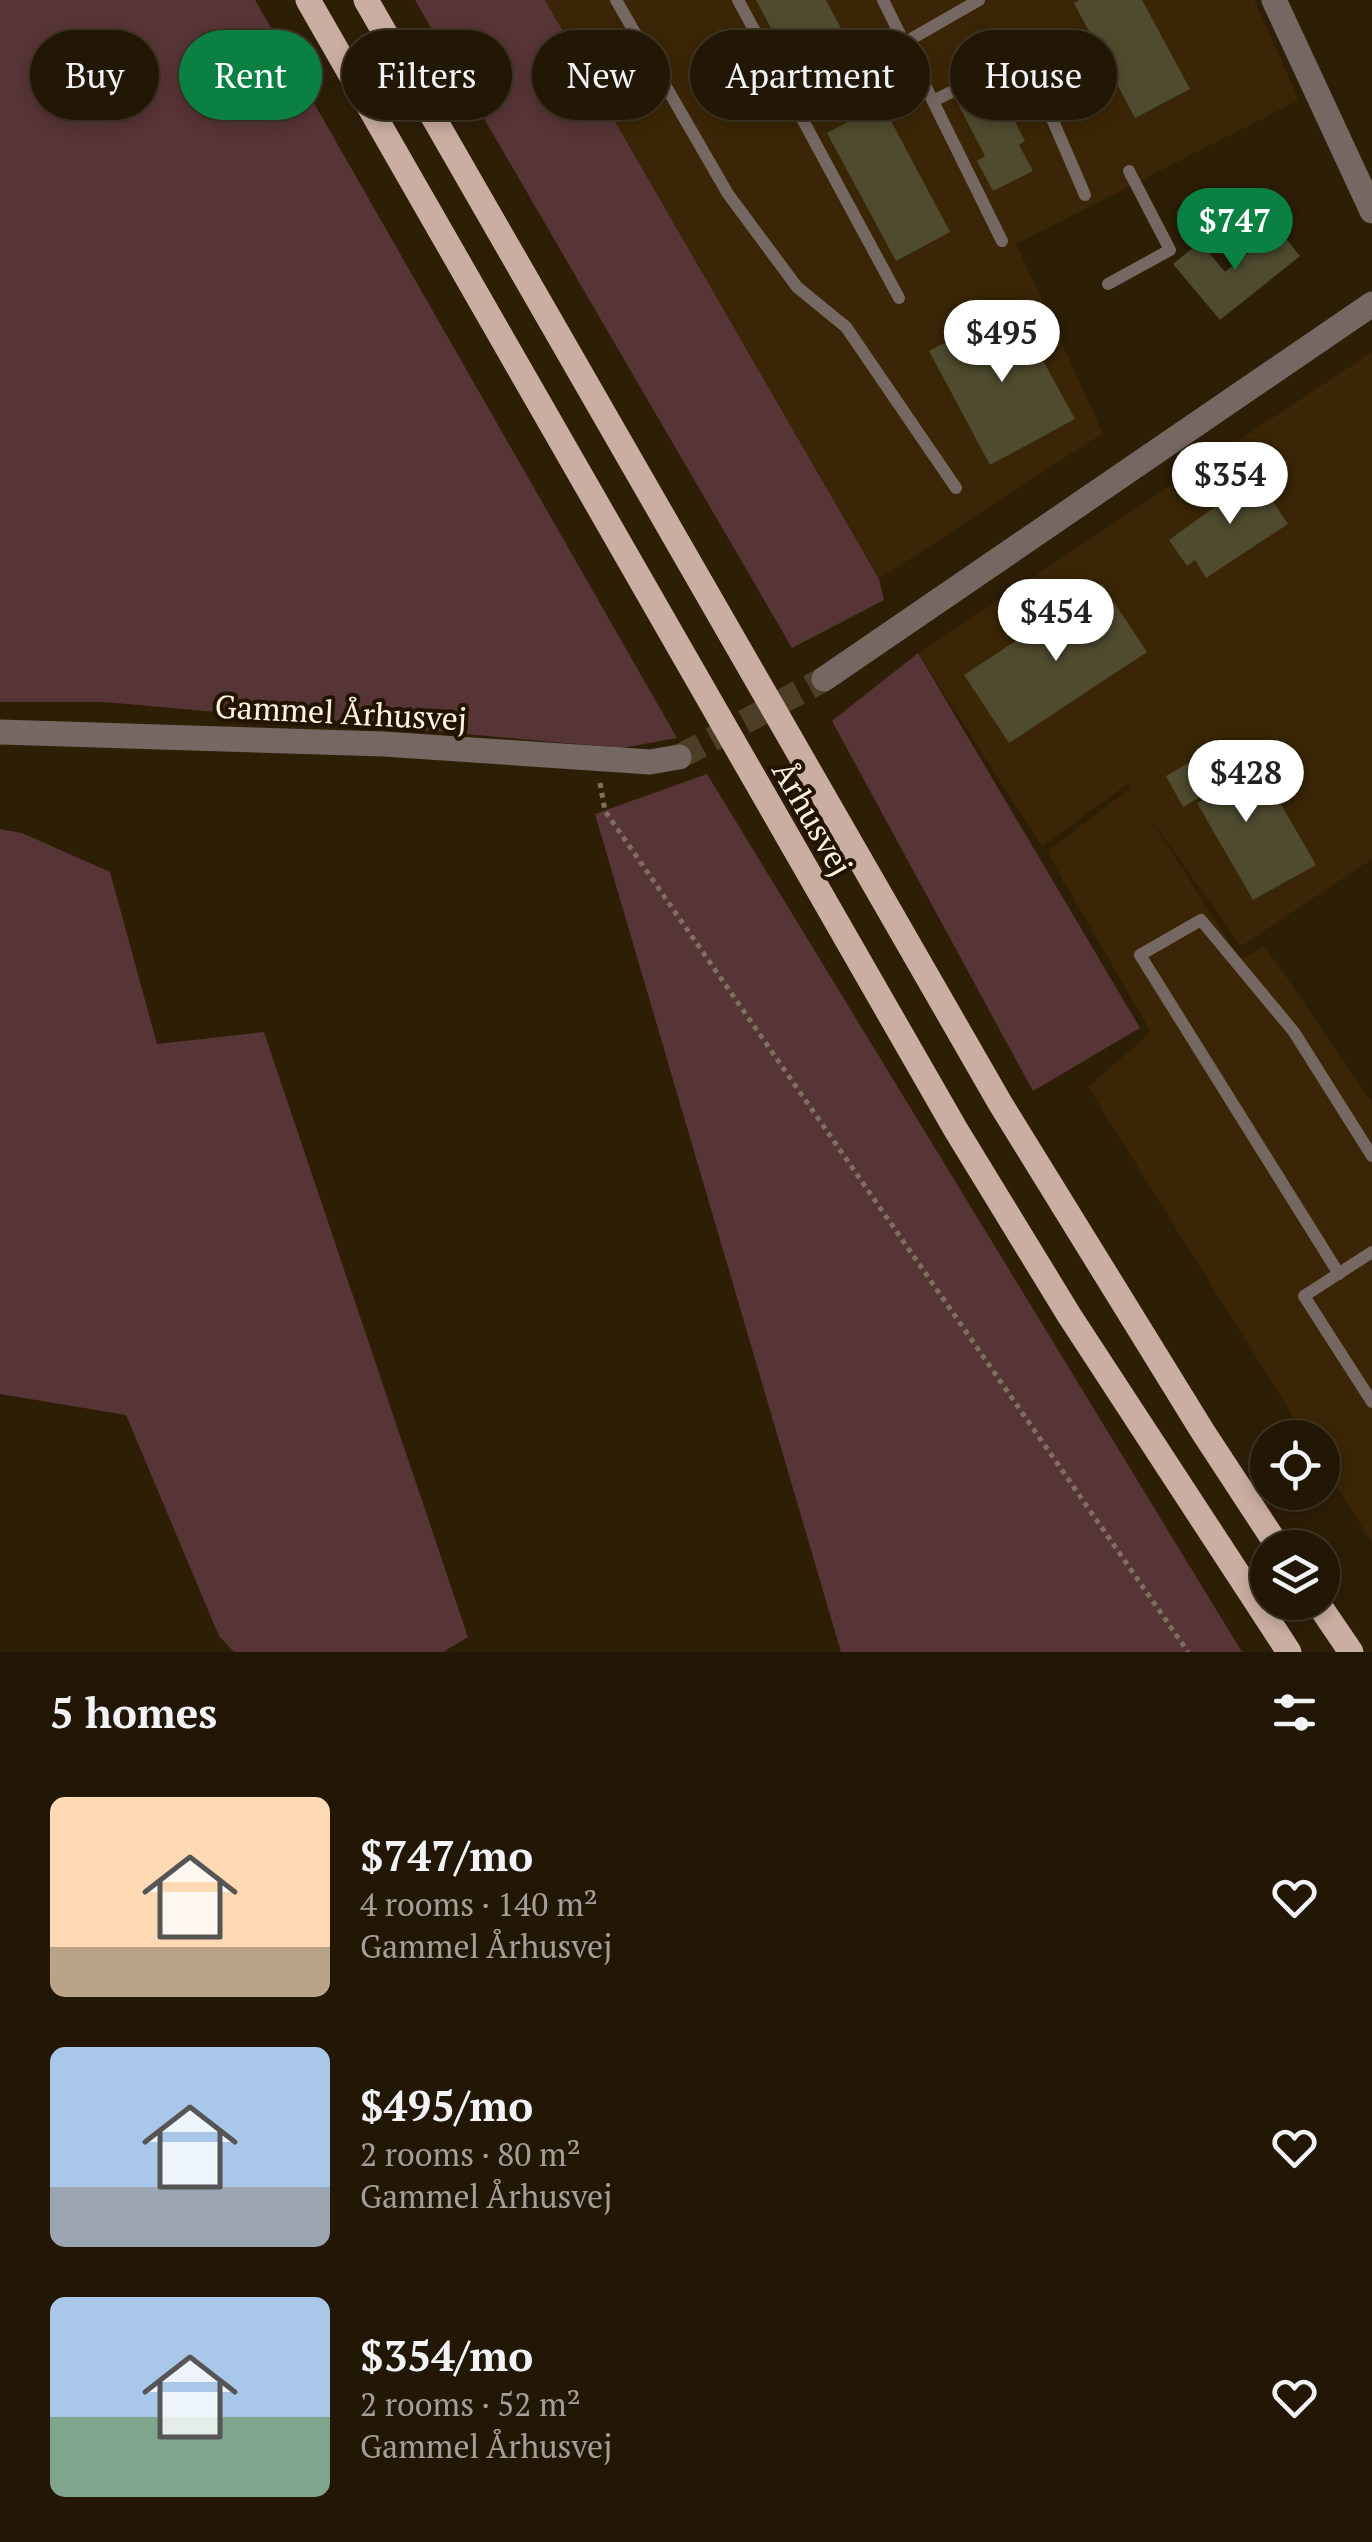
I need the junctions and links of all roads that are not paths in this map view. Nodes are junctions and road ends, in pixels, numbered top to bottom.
1 (308, 0) edge
2 (366, 0) edge
3 (616, 0) edge
4 (738, 0) edge
5 (883, 0) edge
6 (980, 0) edge
7 (1274, 0) edge
8 (898, 30) edge
9 (927, 30) edge
10 (930, 94) edge
11 (933, 100) junction
12 (1129, 171) dead end
13 (1085, 196) dead end
14 (1372, 211) edge
15 (1002, 241) dead end
16 (1108, 284) dead end
17 (898, 298) dead end
18 (1372, 304) edge
19 (956, 488) dead end
20 (824, 678) tunnel mouth
21 (0, 732) edge
22 (679, 757) tunnel mouth
23 (1372, 1156) edge
24 (1372, 1252) edge
25 (1338, 1274) junction
26 (1372, 1402) edge
27 (1267, 1530) edge
28 (1330, 1620) edge
29 (1289, 1652) edge
30 (1352, 1652) edge

1 - 29 main road, Århusvej
2 - 27 main road, Århusvej
3 - 19 lane
4 - 17 lane
5 - 8 lane
6 - 9 lane
7 - 14 street
10 - 11 lane
11 - 13 lane
11 - 15 lane
12 - 16 lane
18 - 20 street
21 - 22 street, Gammel Århusvej
23 - 25 lane
24 - 25 lane
25 - 26 lane
28 - 30 main road

